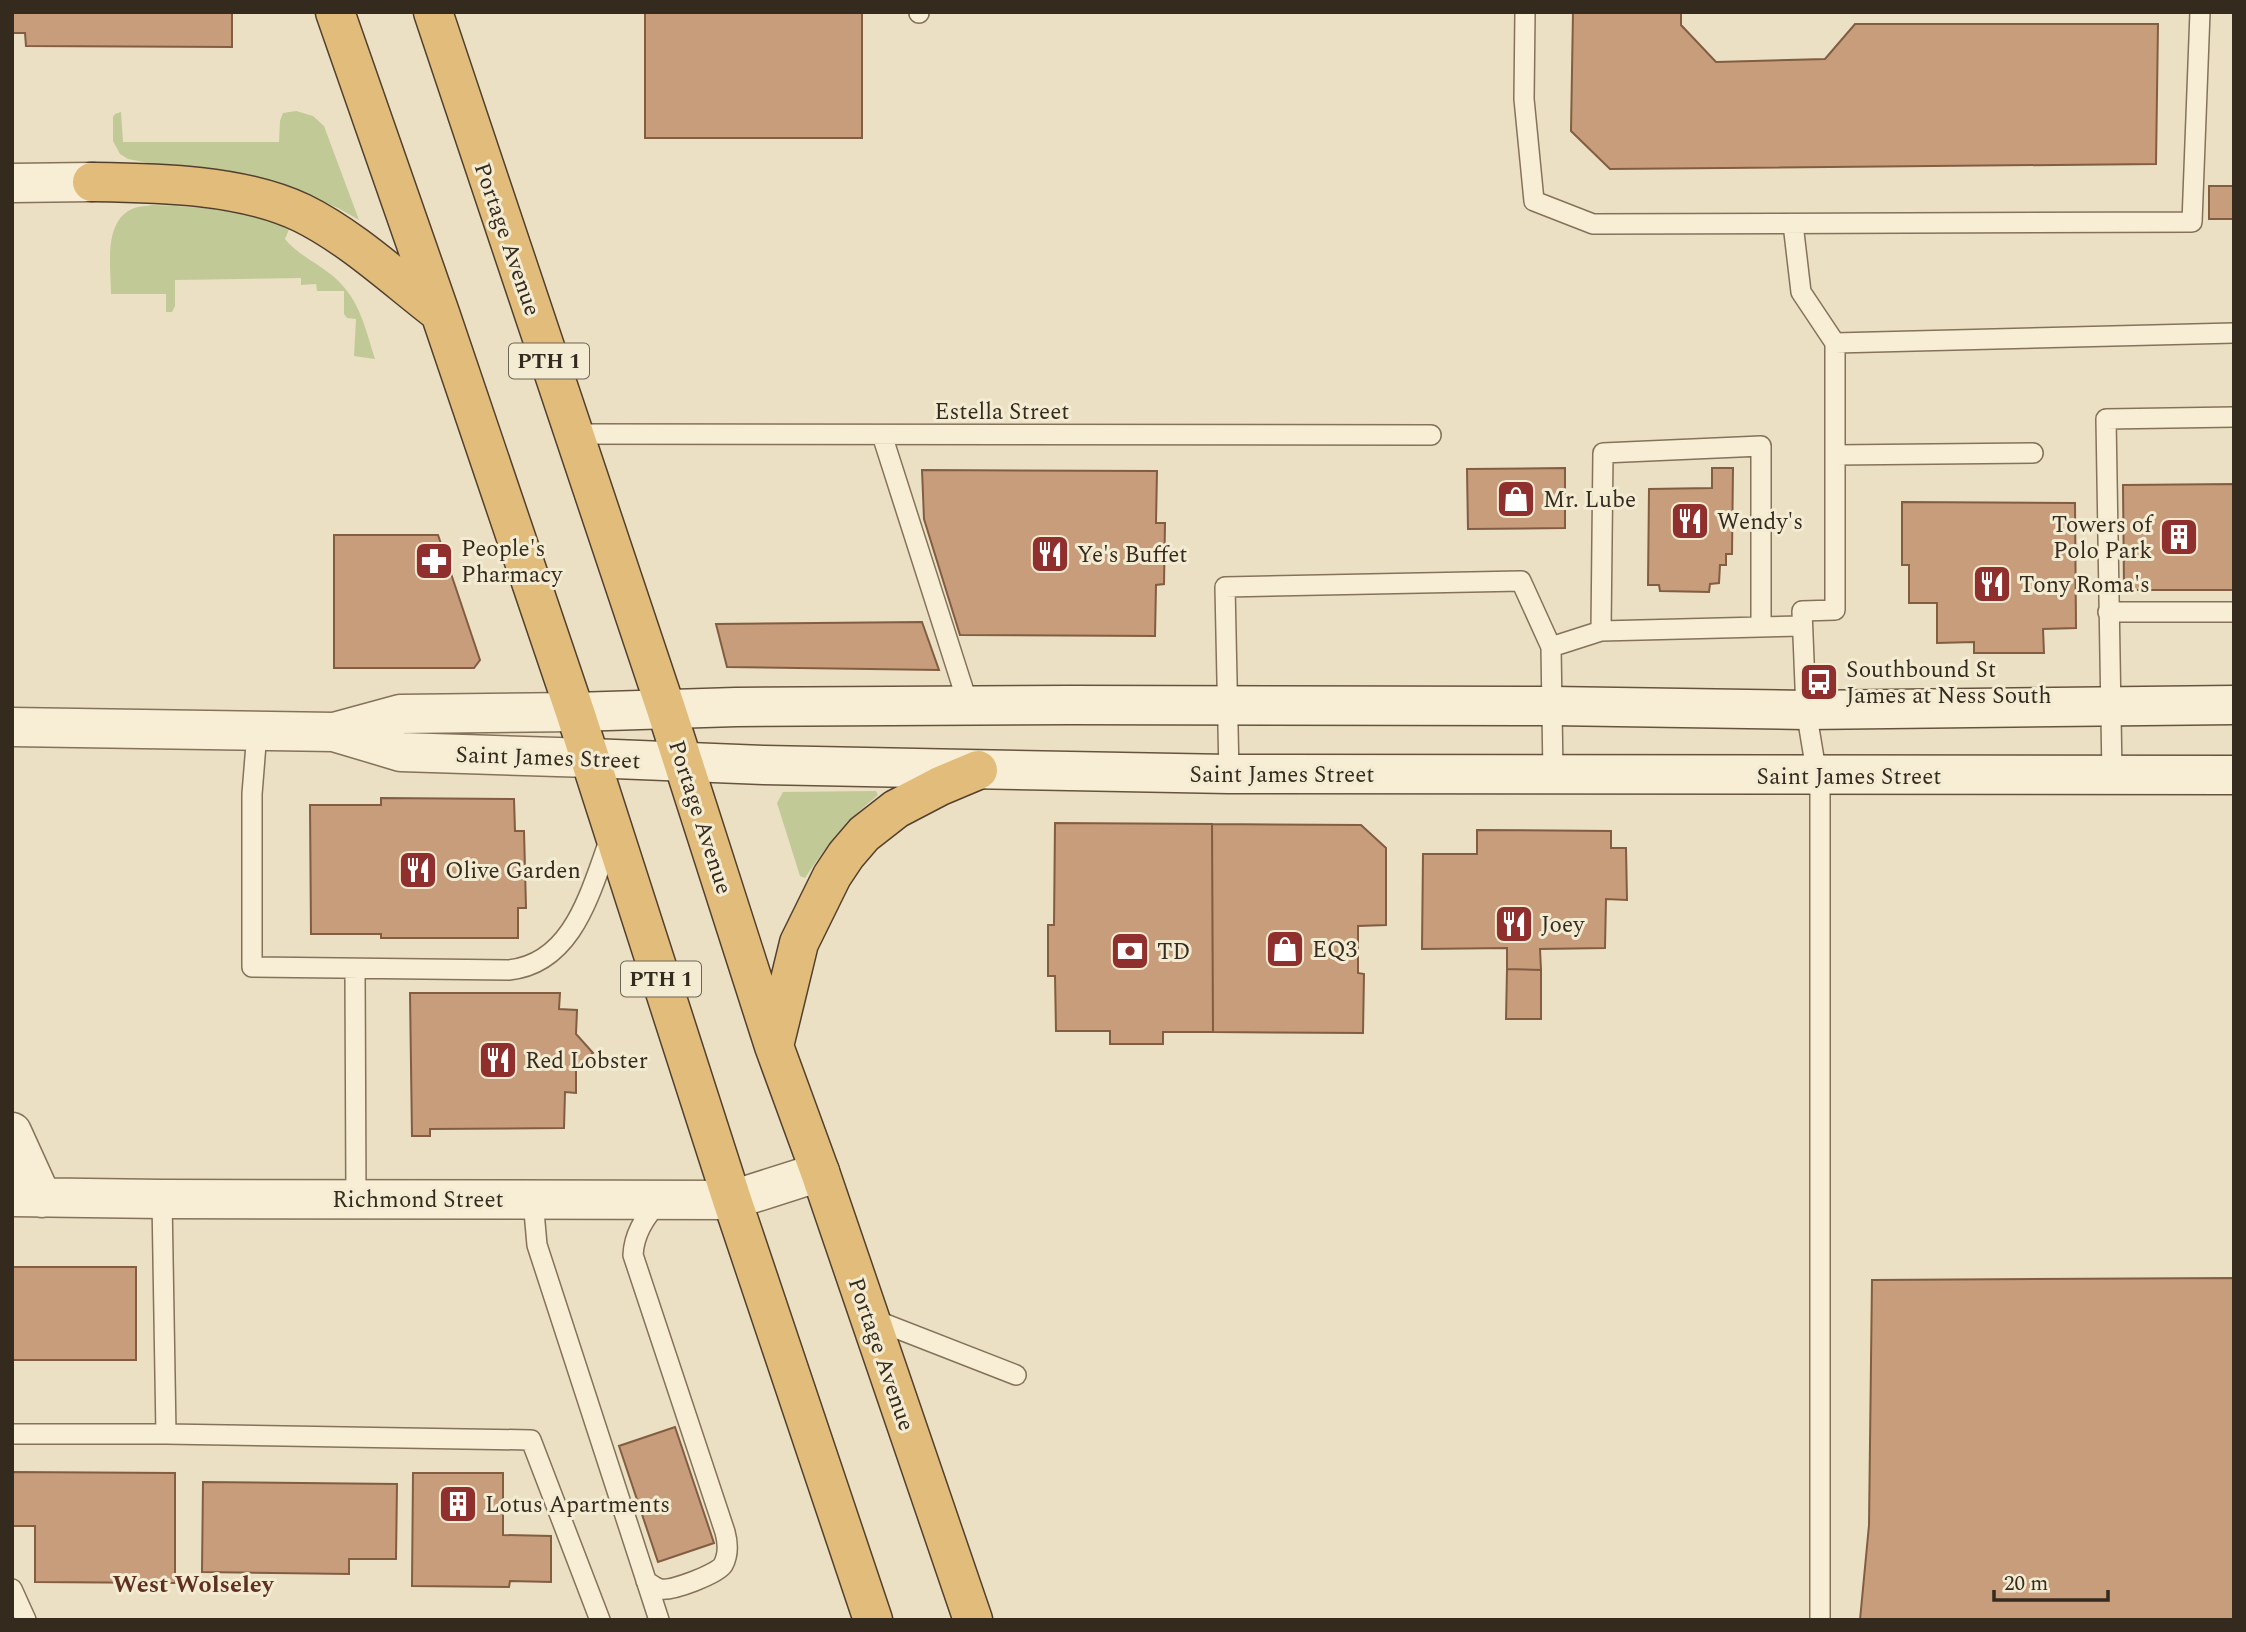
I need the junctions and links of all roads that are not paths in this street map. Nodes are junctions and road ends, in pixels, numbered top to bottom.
1 (335, 12) edge
2 (433, 12) edge
3 (454, 12) edge
4 (1525, 12) edge
5 (2200, 12) edge
6 (452, 71) junction
7 (92, 182) joint
8 (12, 183) edge
9 (1793, 223) junction
10 (440, 313) junction
11 (2234, 332) edge
12 (1835, 343) junction
13 (2234, 417) edge
14 (573, 433) junction
15 (882, 435) junction
16 (1431, 435) dead end
17 (2033, 453) dead end
18 (1835, 455) junction
19 (2108, 612) junction
20 (2234, 612) edge
21 (1761, 626) junction
22 (1802, 626) junction
23 (1601, 631) junction
24 (1551, 647) junction
25 (1227, 705) junction
26 (2111, 705) junction
27 (2234, 705) edge
28 (969, 706) junction
29 (1552, 706) junction
30 (666, 709) junction
31 (1806, 710) junction
32 (575, 712) junction
33 (12, 727) edge
34 (257, 732) junction
35 (334, 732) junction
36 (590, 758) junction
37 (684, 763) junction
38 (978, 770) junction
39 (1229, 774) junction
40 (1553, 774) junction
41 (2112, 775) junction
42 (2234, 775) edge
43 (1817, 776) junction
44 (613, 831) junction
45 (355, 969) junction
46 (774, 1045) junction
47 (12, 1132) edge
48 (820, 1172) junction
49 (27, 1197) edge
50 (162, 1199) junction
51 (356, 1199) junction
52 (533, 1200) junction
53 (661, 1200) junction
54 (732, 1200) junction
55 (870, 1318) junction
56 (1016, 1375) dead end
57 (12, 1434) edge
58 (166, 1434) junction
59 (646, 1581) junction
60 (12, 1588) edge
61 (26, 1620) edge
62 (600, 1620) edge
63 (659, 1620) edge
64 (873, 1620) edge
65 (973, 1620) edge
66 (1820, 1620) edge

1 - 10 highway, PTH 1
2 - 6 highway, Portage Avenue / PTH 1
3 - 6 highway
4 - 9 lane
5 - 9 lane
6 - 14 highway, Portage Avenue / PTH 1
7 - 8 main road
7 - 10 highway
9 - 12 lane
10 - 32 highway, PTH 1
11 - 12 lane
12 - 18 lane
13 - 19 lane
14 - 15 lane, Estella Street
14 - 30 highway, Portage Avenue / PTH 1
15 - 16 lane, Estella Street
15 - 28 lane
17 - 18 lane
18 - 22 lane
19 - 20 lane
19 - 26 lane
21 - 22 lane
21 - 23 lane
21 - 23 lane
22 - 31 lane
23 - 24 lane
24 - 25 lane
24 - 29 lane
25 - 28 main road, Saint James Street
25 - 29 main road, Saint James Street
25 - 39 lane
26 - 27 main road, Saint James Street
26 - 31 main road, Saint James Street
26 - 41 lane
28 - 30 main road, Saint James Street
29 - 31 main road, Saint James Street
29 - 40 lane
30 - 32 main road, Saint James Street
30 - 37 highway, Portage Avenue / PTH 1
31 - 43 lane
32 - 35 main road, Saint James Street
32 - 36 highway, PTH 1
33 - 34 main road, Saint James Street
34 - 35 main road, Saint James Street
34 - 45 lane
35 - 36 main road, Saint James Street
36 - 37 main road, Saint James Street
36 - 44 highway, PTH 1
37 - 38 main road, Saint James Street
37 - 46 highway, Portage Avenue / PTH 1
38 - 39 main road, Saint James Street
38 - 46 highway
39 - 40 main road, Saint James Street
40 - 43 main road, Saint James Street
41 - 42 main road, Saint James Street
41 - 43 main road, Saint James Street
43 - 66 lane
44 - 45 lane
44 - 54 highway, PTH 1
45 - 51 lane
46 - 48 highway, Portage Avenue / PTH 1
47 - 49 main road
48 - 54 main road, Richmond Street
48 - 55 highway, Portage Avenue / PTH 1
49 - 50 main road, Richmond Street
50 - 51 main road, Richmond Street
50 - 58 lane
51 - 52 main road, Richmond Street
52 - 53 main road, Richmond Street
52 - 59 lane
53 - 54 main road, Richmond Street
53 - 59 lane
54 - 64 highway, PTH 1
55 - 56 lane
55 - 65 highway, Portage Avenue / PTH 1
57 - 58 lane
58 - 62 lane
59 - 63 lane
60 - 61 lane

